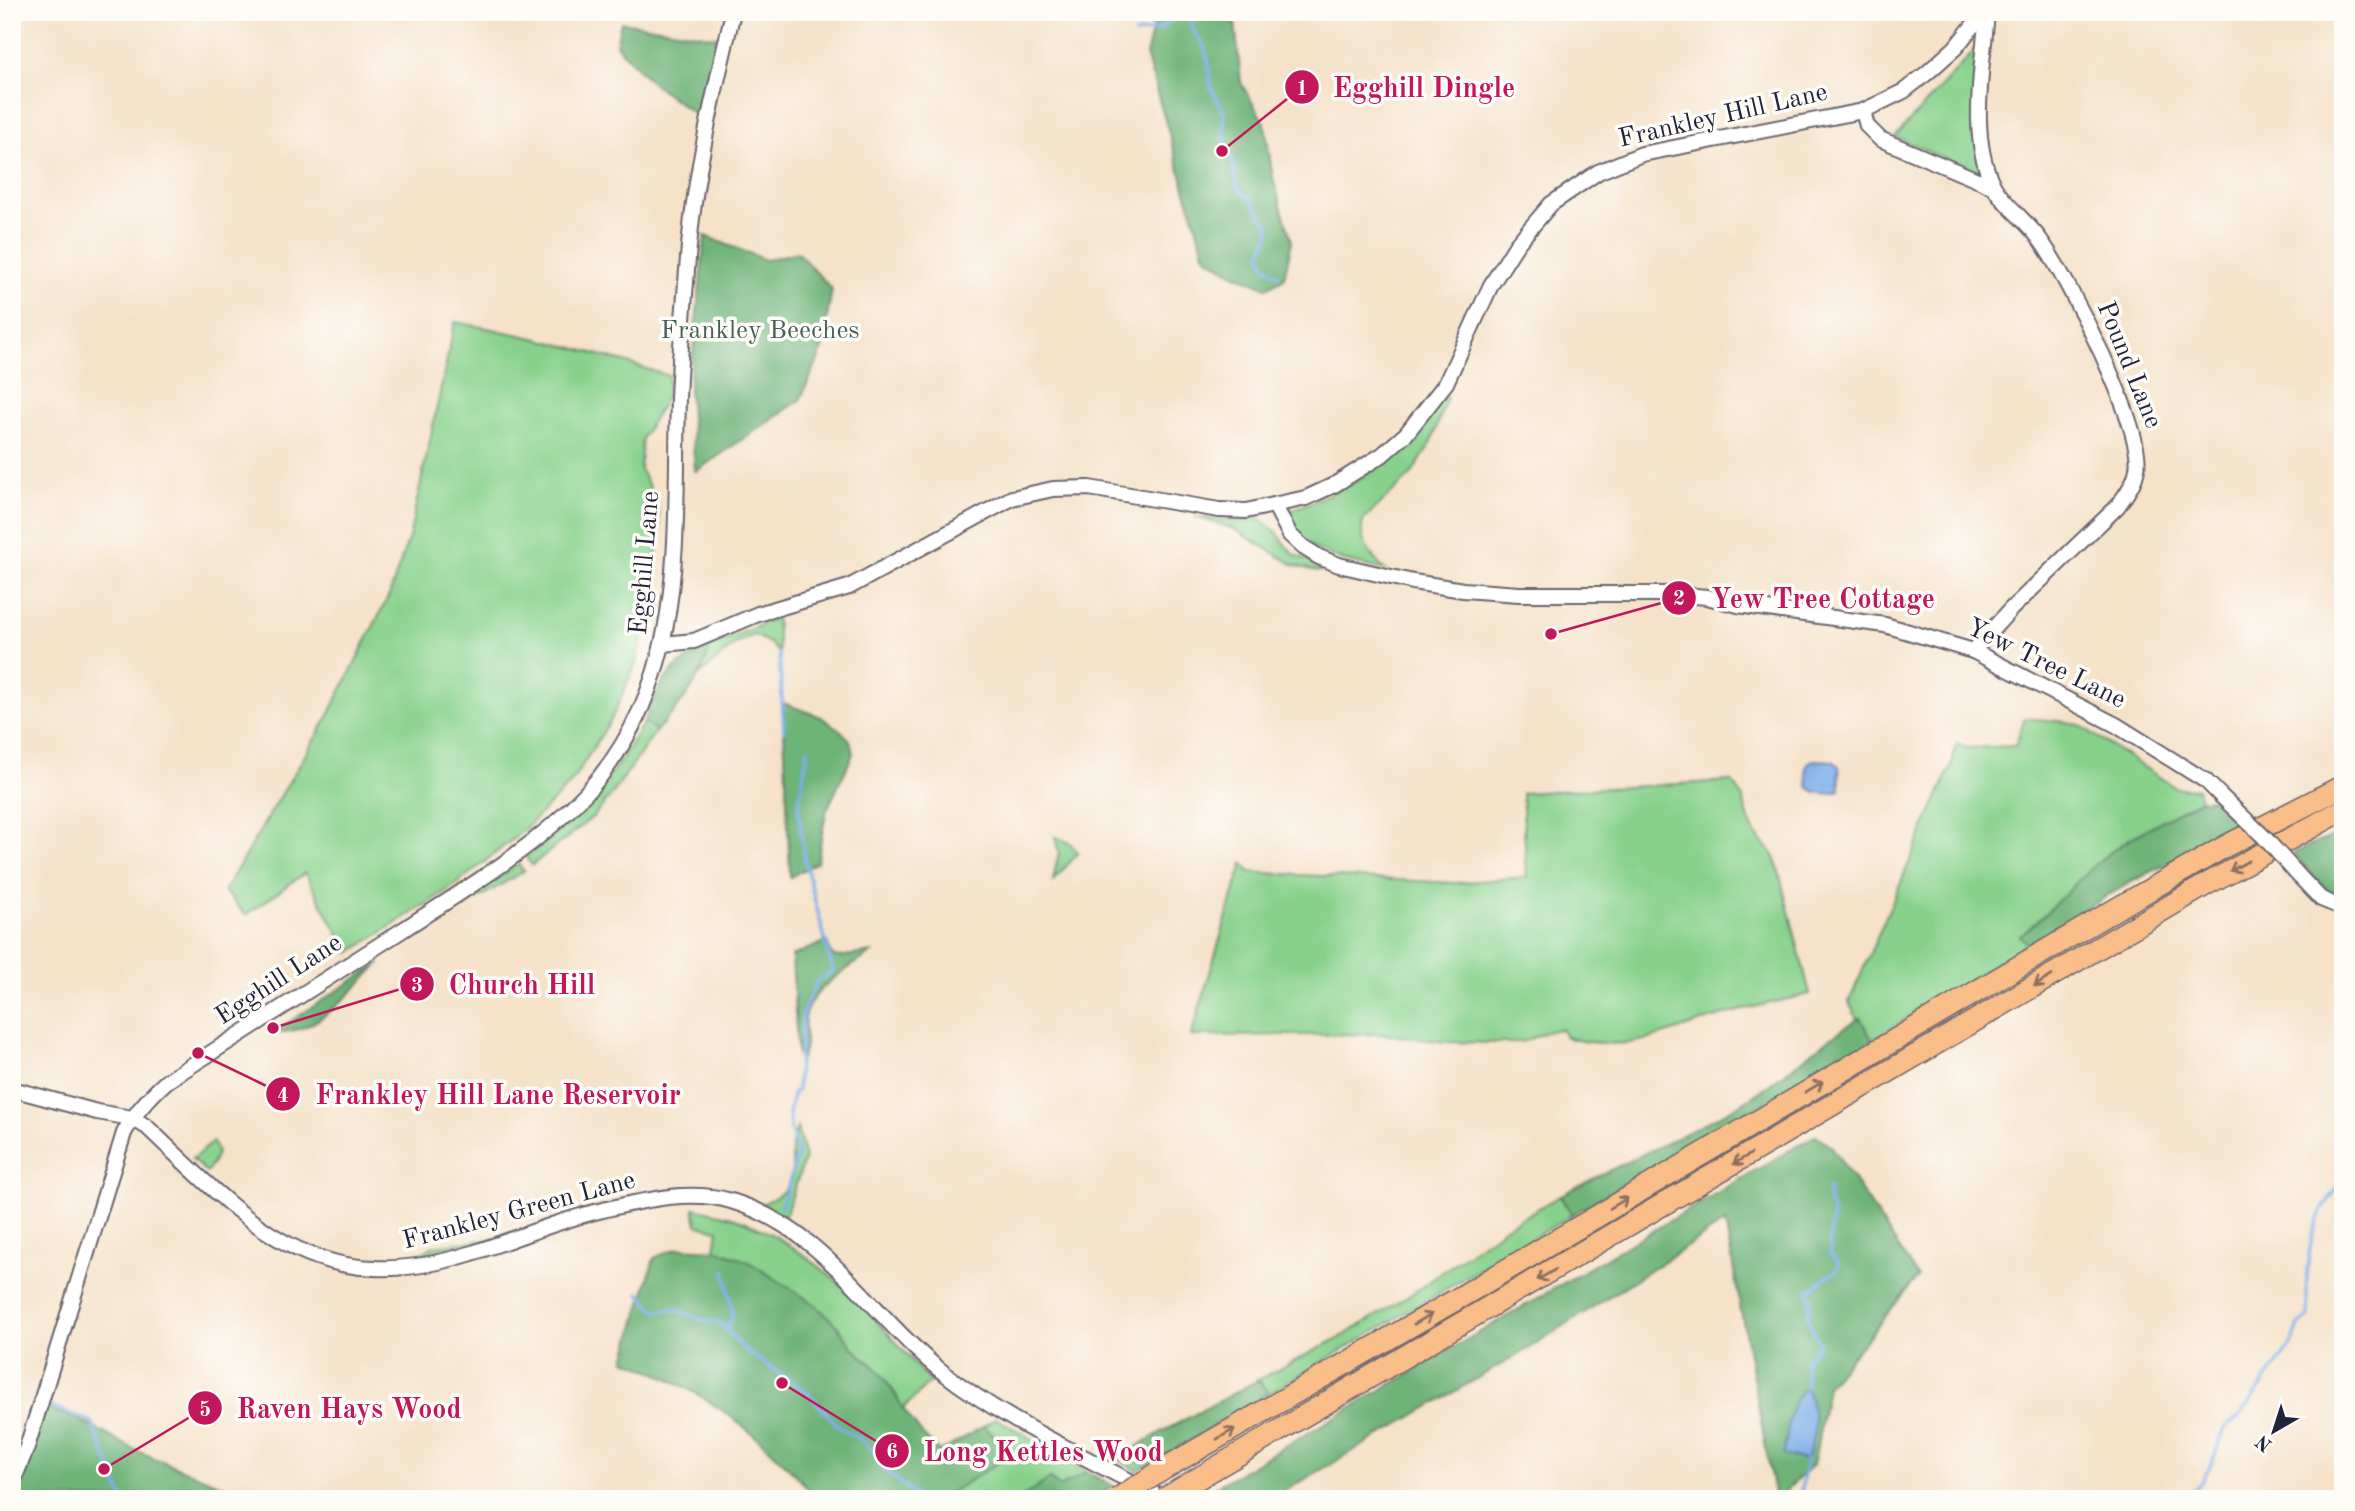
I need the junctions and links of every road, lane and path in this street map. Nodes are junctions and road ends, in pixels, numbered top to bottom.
1 (733, 12) edge
2 (1986, 12) edge
3 (1863, 111) junction
4 (1994, 187) junction
5 (1275, 506) junction
6 (664, 645) junction
7 (1973, 650) junction
8 (2343, 786) edge
9 (2343, 810) edge
10 (2343, 908) edge
11 (12, 1089) edge
12 (132, 1118) junction
13 (12, 1484) edge
14 (1117, 1499) edge
15 (1164, 1499) edge

1 - 6 street, Egghill Lane
2 - 3 street, Frankley Hill Lane
2 - 4 street, Pound Lane
3 - 4 street, Pound Lane
3 - 5 street, Frankley Hill Lane
4 - 7 street, Pound Lane
5 - 6 street, Frankley Hill Lane
5 - 7 street, Yew Tree Lane
6 - 12 street, Egghill Lane
7 - 10 street, Yew Tree Lane, bridge
14 -> 8 highway, bridge
9 -> 15 highway, bridge
11 - 12 street
12 - 13 street, Egghill Lane
12 - 15 street, Frankley Green Lane

